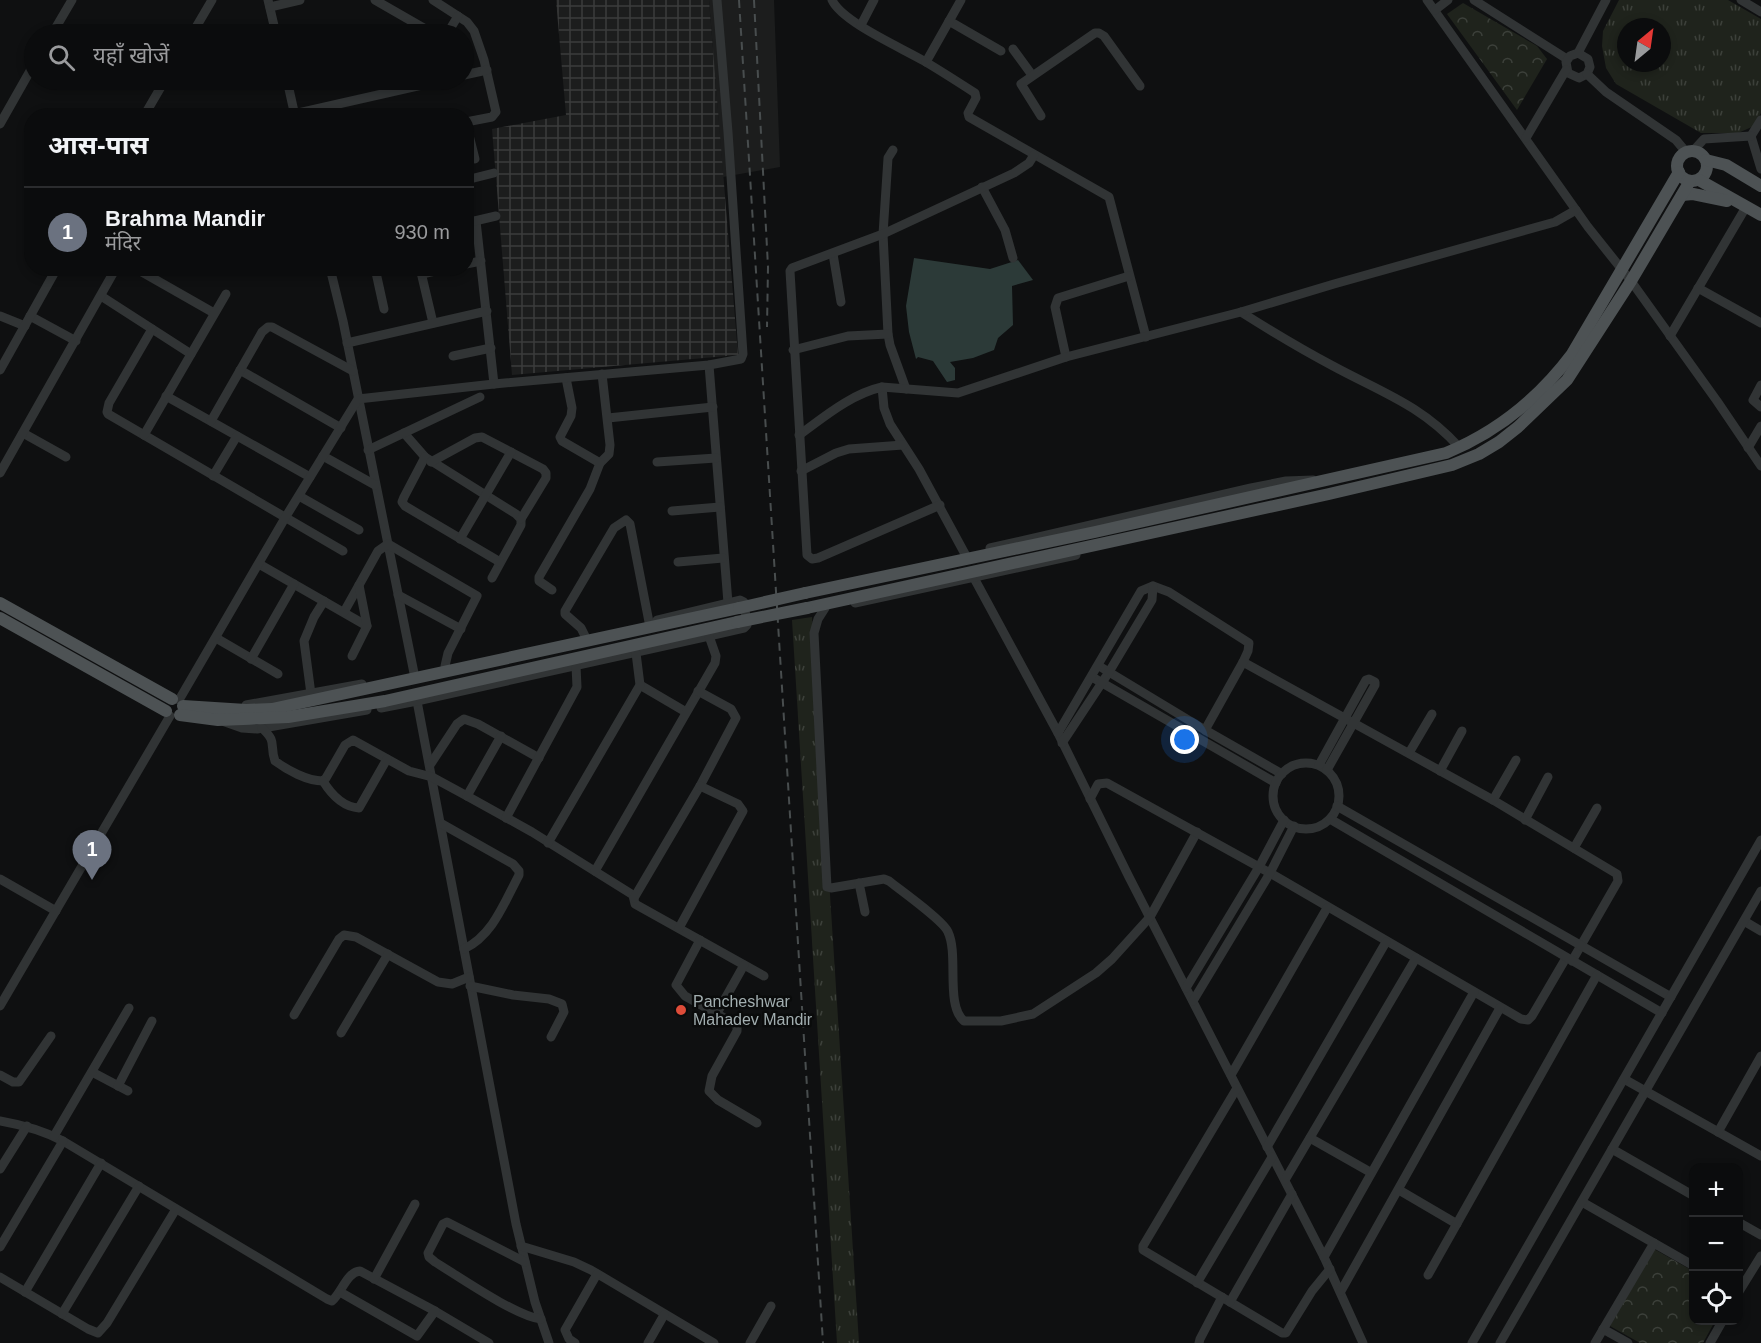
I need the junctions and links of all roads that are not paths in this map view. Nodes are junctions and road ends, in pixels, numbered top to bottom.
1 (72, 0) edge
2 (212, 0) edge
3 (300, 0) edge
4 (375, 0) edge
5 (433, 0) edge
6 (717, 0) edge
7 (832, 0) edge
8 (874, 0) edge
9 (961, 0) edge
10 (1427, 0) edge
11 (1448, 0) edge
12 (1474, 0) edge
13 (1606, 0) edge
14 (1741, 0) edge
15 (269, 3) edge
16 (1435, 10) junction
17 (1761, 12) edge
18 (458, 16) junction
19 (949, 21) junction
20 (58, 24) edge
21 (198, 24) edge
22 (274, 24) edge
23 (417, 24) edge
24 (453, 24) edge
25 (469, 24) edge
26 (861, 26) junction
27 (474, 31) edge
28 (1013, 49) dead end
29 (1001, 51) dead end
30 (1578, 53) junction
31 (1568, 59) junction
32 (926, 62) junction
33 (486, 70) junction
34 (1566, 70) junction
35 (474, 73) edge
36 (1587, 74) junction
37 (1032, 75) junction
38 (24, 82) edge
39 (1140, 86) dead end
40 (159, 90) edge
41 (288, 90) edge
42 (384, 90) edge
43 (149, 108) edge
44 (292, 108) edge
45 (319, 108) edge
46 (1041, 116) dead end
47 (474, 120) edge
48 (1761, 120) edge
49 (0, 124) edge
50 (1751, 136) junction
51 (1526, 138) junction
52 (893, 150) dead end
53 (1690, 152) junction
54 (474, 155) edge
55 (1034, 155) junction
56 (475, 159) dead end
57 (1706, 160) junction
58 (1761, 169) edge
59 (494, 172) dead end
60 (1678, 172) junction
61 (474, 178) edge
62 (1694, 181) junction
63 (1761, 186) edge
64 (982, 187) junction
65 (1682, 195) junction
66 (1743, 205) junction
67 (1576, 210) junction
68 (1761, 215) edge
69 (496, 216) dead end
70 (474, 221) edge
71 (474, 234) edge
72 (882, 234) junction
73 (833, 254) junction
74 (1013, 258) dead end
75 (481, 261) junction
76 (474, 262) edge
77 (1622, 270) junction
78 (52, 276) edge
79 (112, 276) edge
80 (149, 276) edge
81 (332, 276) edge
82 (377, 276) edge
83 (422, 276) edge
84 (1129, 276) junction
85 (1631, 281) junction
86 (1698, 288) junction
87 (226, 294) dead end
88 (101, 296) junction
89 (841, 302) dead end
90 (384, 309) dead end
91 (487, 311) junction
92 (1241, 312) junction
93 (214, 313) junction
94 (0, 316) edge
95 (30, 316) junction
96 (433, 323) junction
97 (1761, 323) edge
98 (25, 326) junction
99 (152, 329) junction
100 (888, 334) junction
101 (1670, 336) junction
102 (1146, 337) junction
103 (76, 341) junction
104 (347, 343) junction
105 (490, 348) junction
106 (793, 350) junction
107 (191, 354) junction
108 (453, 356) dead end
109 (1066, 357) junction
110 (709, 365) junction
111 (0, 370) edge
112 (240, 370) junction
113 (352, 370) junction
114 (602, 374) junction
115 (566, 378) junction
116 (494, 384) junction
117 (1761, 385) edge
118 (882, 387) junction
119 (906, 389) junction
120 (166, 396) junction
121 (480, 397) dead end
122 (358, 399) junction
123 (713, 407) junction
124 (1761, 407) edge
125 (608, 418) junction
126 (211, 421) junction
127 (1761, 426) edge
128 (341, 428) junction
129 (23, 433) junction
130 (404, 433) junction
131 (144, 435) junction
132 (799, 435) junction
133 (237, 436) junction
134 (903, 445) junction
135 (1459, 447) junction
136 (1748, 448) junction
137 (368, 450) junction
138 (511, 452) junction
139 (323, 456) junction
140 (66, 457) dead end
141 (716, 458) junction
142 (428, 459) junction
143 (657, 462) dead end
144 (600, 463) junction
145 (1761, 466) edge
146 (801, 471) junction
147 (0, 473) edge
148 (213, 476) junction
149 (310, 477) junction
150 (1322, 481) junction
151 (375, 485) junction
152 (1329, 494) junction
153 (486, 495) junction
154 (299, 496) junction
155 (940, 505) junction
156 (720, 507) junction
157 (672, 511) dead end
158 (285, 518) junction
159 (521, 519) junction
160 (359, 530) dead end
161 (460, 539) junction
162 (388, 544) junction
163 (343, 551) dead end
164 (965, 554) junction
165 (723, 558) junction
166 (501, 562) junction
167 (678, 562) dead end
168 (259, 564) junction
169 (492, 578) dead end
170 (975, 578) junction
171 (294, 584) junction
172 (359, 585) junction
173 (1153, 586) junction
174 (552, 590) dead end
175 (808, 593) junction
176 (398, 595) junction
177 (324, 601) junction
178 (0, 603) edge
179 (734, 605) junction
180 (816, 607) junction
181 (344, 612) junction
182 (0, 618) edge
183 (649, 622) junction
184 (367, 626) junction
185 (461, 628) junction
186 (585, 636) junction
187 (709, 636) junction
188 (216, 638) junction
189 (636, 653) junction
190 (352, 656) dead end
191 (251, 659) junction
192 (1243, 662) junction
193 (445, 666) junction
194 (576, 666) junction
195 (1099, 666) junction
196 (1109, 672) junction
197 (414, 673) junction
198 (278, 674) dead end
199 (1092, 677) junction
200 (1102, 682) junction
201 (640, 685) junction
202 (699, 691) junction
203 (310, 694) junction
204 (417, 701) junction
205 (175, 708) junction
206 (225, 708) junction
207 (686, 712) junction
208 (1432, 714) dead end
209 (218, 720) junction
210 (1350, 720) junction
211 (262, 728) junction
212 (1205, 730) junction
213 (1462, 731) dead end
214 (1058, 733) junction
215 (501, 736) junction
216 (1062, 743) junction
217 (1409, 753) junction
218 (539, 758) junction
219 (387, 759) junction
220 (1516, 760) dead end
221 (430, 765) junction
222 (1323, 768) junction
223 (1440, 771) junction
224 (1282, 774) junction
225 (432, 777) junction
226 (1548, 777) dead end
227 (322, 781) junction
228 (1276, 783) junction
229 (700, 786) junction
230 (467, 796) junction
231 (1090, 799) junction
232 (1492, 800) junction
233 (1337, 806) junction
234 (1597, 808) dead end
235 (506, 818) junction
236 (1330, 819) junction
237 (1284, 820) junction
238 (1525, 820) junction
239 (442, 824) junction
240 (1294, 826) junction
241 (1197, 832) junction
242 (1761, 840) edge
243 (548, 843) junction
244 (1574, 848) junction
245 (1259, 867) junction
246 (595, 871) junction
247 (1270, 873) junction
248 (0, 879) edge
249 (859, 883) junction
250 (1761, 891) edge
251 (634, 898) junction
252 (1327, 908) junction
253 (56, 911) junction
254 (865, 912) dead end
255 (1150, 917) junction
256 (1744, 921) junction
257 (679, 928) junction
258 (1761, 931) edge
259 (700, 940) junction
260 (1386, 942) junction
261 (1581, 945) junction
262 (464, 949) junction
263 (388, 954) junction
264 (1416, 958) junction
265 (1569, 959) junction
266 (744, 965) junction
267 (1597, 975) junction
268 (764, 976) dead end
269 (470, 981) junction
270 (1186, 988) junction
271 (1474, 992) junction
272 (1671, 997) junction
273 (1193, 1001) junction
274 (0, 1006) edge
275 (129, 1008) dead end
276 (1500, 1008) junction
277 (717, 1013) junction
278 (1662, 1013) junction
279 (294, 1015) dead end
280 (152, 1021) dead end
281 (341, 1033) dead end
282 (51, 1036) dead end
283 (551, 1037) dead end
284 (1761, 1056) edge
285 (1758, 1069) edge
286 (92, 1072) junction
287 (0, 1075) edge
288 (1231, 1075) junction
289 (1624, 1078) junction
290 (118, 1086) junction
291 (1237, 1088) junction
292 (128, 1091) dead end
293 (1645, 1091) junction
294 (0, 1121) edge
295 (757, 1123) dead end
296 (27, 1126) junction
297 (1718, 1132) junction
298 (54, 1136) junction
299 (1310, 1138) junction
300 (63, 1141) junction
301 (1267, 1147) junction
302 (1612, 1149) junction
303 (1761, 1156) edge
304 (1272, 1157) junction
305 (101, 1163) junction
306 (0, 1169) edge
307 (1370, 1172) junction
308 (1285, 1180) junction
309 (139, 1186) junction
310 (1399, 1190) junction
311 (1689, 1193) edge
312 (1292, 1194) junction
313 (1582, 1202) junction
314 (415, 1204) dead end
315 (176, 1209) junction
316 (1456, 1224) junction
317 (1743, 1225) edge
318 (1761, 1235) edge
319 (1654, 1244) junction
320 (521, 1246) junction
321 (0, 1247) edge
322 (1761, 1256) edge
323 (1324, 1257) junction
324 (525, 1263) junction
325 (1689, 1263) edge
326 (1330, 1269) junction
327 (597, 1274) junction
328 (1428, 1275) dead end
329 (0, 1277) edge
330 (374, 1279) junction
331 (1197, 1283) junction
332 (1743, 1285) edge
333 (1341, 1291) junction
334 (25, 1292) junction
335 (340, 1292) junction
336 (1226, 1300) junction
337 (771, 1306) dead end
338 (435, 1311) junction
339 (62, 1314) junction
340 (664, 1315) junction
341 (541, 1319) junction
342 (1720, 1325) edge
343 (1603, 1329) junction
344 (489, 1343) edge
345 (549, 1343) edge
346 (575, 1343) edge
347 (648, 1343) edge
348 (714, 1343) edge
349 (750, 1343) edge
350 (1199, 1343) edge
351 (1363, 1343) edge
352 (1472, 1343) edge
353 (1500, 1343) edge
354 (1595, 1343) edge
355 (1628, 1343) edge
356 (1710, 1343) edge

1 - 20 street
2 - 21 street
3 - 15 street
4 - 23 street
5 - 18 street
6 - 110 street
7 - 26 street
8 - 26 street
9 - 19 street
10 - 16 street
11 - 16 street
12 - 31 street
13 - 30 street
14 - 17 street
15 - 22 street
16 - 51 street
18 - 24 street
18 - 25 street
19 - 29 street
19 - 32 street
26 - 32 street
27 - 33 street
28 - 37 street
30 - 31 street
30 - 36 street
31 - 34 street
32 - 55 street
33 - 35 street
33 - 47 street
34 - 36 street
34 - 51 street
36 - 53 street
37 - 39 street
37 - 46 street
38 - 49 street
40 - 43 street
41 - 44 street
42 - 45 street
48 - 50 street
50 - 53 street
50 - 58 street
51 - 67 street
52 - 72 street
53 - 57 main road
53 - 60 main road
54 - 56 street
55 - 64 street
55 - 84 street
57 - 62 main road
57 - 63 main road
59 - 61 street
60 - 62 main road
60 - 77 main road
62 - 65 main road
62 - 66 main road
64 - 72 street
64 - 74 street
65 - 66 main road
65 - 85 main road
66 - 68 main road
66 - 86 street
67 - 77 street
67 - 92 street
69 - 70 street
71 - 75 street
72 - 73 street
72 - 100 street
73 - 89 street
73 - 106 street
75 - 76 street
75 - 91 street
77 - 85 street
77 - 135 main road
78 - 95 street
79 - 88 street
80 - 93 street
81 - 104 street
82 - 90 street
83 - 96 street
84 - 102 street
84 - 109 street
85 - 101 street
85 - 152 main road
86 - 97 street
86 - 101 street
87 - 93 street
88 - 99 street
88 - 103 street
91 - 96 street
91 - 105 street
92 - 102 street
92 - 135 street
93 - 107 street
94 - 98 street
95 - 98 street
95 - 103 street
96 - 104 street
98 - 111 street
99 - 107 street
99 - 131 street
100 - 106 street
100 - 119 street
101 - 136 street
102 - 109 street
103 - 129 street
104 - 113 street
105 - 108 street
105 - 116 street
106 - 132 street
107 - 120 street
109 - 119 street
110 - 114 street
110 - 123 street
112 - 113 street
112 - 126 street
112 - 128 street
113 - 122 street
114 - 115 street
114 - 125 street
115 - 116 street
115 - 144 street
116 - 122 street
117 - 124 street
118 - 119 street
118 - 132 street
118 - 134 street
120 - 126 street
120 - 131 street
121 - 130 street
122 - 128 street
122 - 137 street
123 - 125 street
123 - 141 street
125 - 144 street
126 - 133 street
127 - 136 street
128 - 139 street
129 - 140 street
129 - 147 street
130 - 137 street
130 - 142 street
131 - 148 street
132 - 146 street
133 - 148 street
133 - 149 street
134 - 146 street
134 - 155 street
135 - 150 main road
136 - 145 street
137 - 151 street
138 - 142 street
138 - 153 street
138 - 159 street
139 - 149 street
139 - 151 street
141 - 143 street
141 - 156 street
142 - 153 street
142 - 161 street
144 - 174 street
146 - 155 street
148 - 158 street
149 - 154 street
150 - 164 street
150 - 175 main road
151 - 162 street
152 - 170 street
152 - 180 main road
153 - 159 street
153 - 161 street
154 - 158 street
154 - 160 street
155 - 164 street
156 - 157 street
156 - 165 street
158 - 163 street
158 - 168 street
159 - 166 street
161 - 166 street
162 - 172 street
162 - 176 street
162 - 185 street
164 - 175 street
165 - 167 street
165 - 179 street
166 - 169 street
168 - 171 street
168 - 188 street
170 - 180 street
170 - 214 street
171 - 177 street
171 - 191 street
172 - 181 street
172 - 184 street
173 - 192 street
173 - 195 street
173 - 196 street
175 - 179 main road, bridge
176 - 185 street
176 - 197 street
177 - 181 street
177 - 203 street
178 - 205 main road
179 - 183 street
179 - 187 street
179 - 206 main road
180 - 209 main road, bridge
180 - 249 street
181 - 184 street
182 - 205 main road
183 - 186 street
183 - 186 street
184 - 190 street
185 - 193 street
186 - 193 street
187 - 189 street
187 - 202 street
188 - 191 street
188 - 205 street
189 - 194 street
189 - 201 street
191 - 198 street
192 - 210 street
192 - 212 street
193 - 197 street
194 - 204 street
194 - 218 street
195 - 196 street
195 - 199 street
196 - 200 street
196 - 212 street
197 - 203 street
199 - 200 street
199 - 214 street
200 - 216 street
200 - 228 street
201 - 207 street
201 - 243 street
202 - 207 street
202 - 229 street
203 - 206 street
204 - 211 street
204 - 221 street
205 - 206 main road
205 - 209 main road
205 - 253 street
207 - 246 street
208 - 217 street
209 - 211 street
210 - 217 street
210 - 222 street
211 - 227 street
212 - 224 street
213 - 223 street
214 - 216 street
215 - 218 street
215 - 221 street
215 - 230 street
216 - 231 street
217 - 223 street
218 - 235 street
219 - 225 street
219 - 227 street
219 - 227 street
220 - 232 street
221 - 225 street
222 - 224 street
222 - 233 street
223 - 232 street
224 - 228 street
225 - 230 street
225 - 239 street
226 - 238 street
228 - 237 street
229 - 251 street
229 - 257 street
230 - 235 street
231 - 241 street
231 - 255 street
232 - 238 street
233 - 236 street
233 - 261 street
234 - 244 street
235 - 243 street
236 - 240 street
236 - 265 street
237 - 240 street
237 - 245 street
238 - 244 street
239 - 262 street
239 - 262 street
240 - 247 street
241 - 245 street
241 - 255 street
242 - 272 street
243 - 246 street
244 - 261 street
245 - 247 street
245 - 270 street
246 - 251 street
247 - 252 street
247 - 273 street
248 - 253 street
249 - 254 street
249 - 255 street
250 - 256 street
251 - 257 street
252 - 260 street
252 - 288 street
253 - 274 street
255 - 270 street
256 - 258 street
256 - 293 street
257 - 259 street
259 - 266 street
259 - 277 street
260 - 264 street
260 - 301 street
261 - 265 street
261 - 272 street
262 - 269 street
263 - 269 street
263 - 279 street
263 - 281 street
264 - 271 street
264 - 299 street
265 - 267 street
265 - 276 street
266 - 268 street
266 - 277 street
267 - 278 street
267 - 316 street
269 - 283 street
269 - 320 street
270 - 273 street
271 - 276 street
271 - 307 street
272 - 278 street
273 - 288 street
275 - 286 street
276 - 310 street
277 - 295 street
278 - 289 street
280 - 290 street
282 - 287 street
284 - 285 street
285 - 297 street
286 - 290 street
286 - 298 street
288 - 291 street
289 - 293 street
289 - 352 street
290 - 292 street
291 - 301 street
291 - 331 street
293 - 297 street
293 - 302 street
294 - 296 street
296 - 298 street
296 - 306 street
297 - 303 street
298 - 300 street
299 - 307 street
299 - 308 street
300 - 305 street
300 - 321 street
301 - 304 street
302 - 311 street
302 - 313 street
304 - 308 street
304 - 331 street
305 - 309 street
305 - 334 street
307 - 323 street
308 - 312 street
309 - 315 street
309 - 339 street
310 - 316 street
310 - 333 street
312 - 323 street
312 - 336 street
313 - 319 street
313 - 353 street
314 - 330 street
315 - 335 street
315 - 339 street
316 - 328 street
317 - 318 street
319 - 325 street
319 - 343 street
320 - 324 street
320 - 327 street
322 - 332 street
323 - 326 street
324 - 341 street
324 - 341 street
326 - 333 street
326 - 336 street
327 - 340 street
327 - 346 street
329 - 334 street
330 - 335 street
330 - 338 street
331 - 336 street
333 - 351 street
334 - 339 street
335 - 338 street
336 - 350 street
337 - 349 street
338 - 344 street
340 - 347 street
340 - 348 street
341 - 345 street
342 - 356 street
343 - 354 street
343 - 355 street

